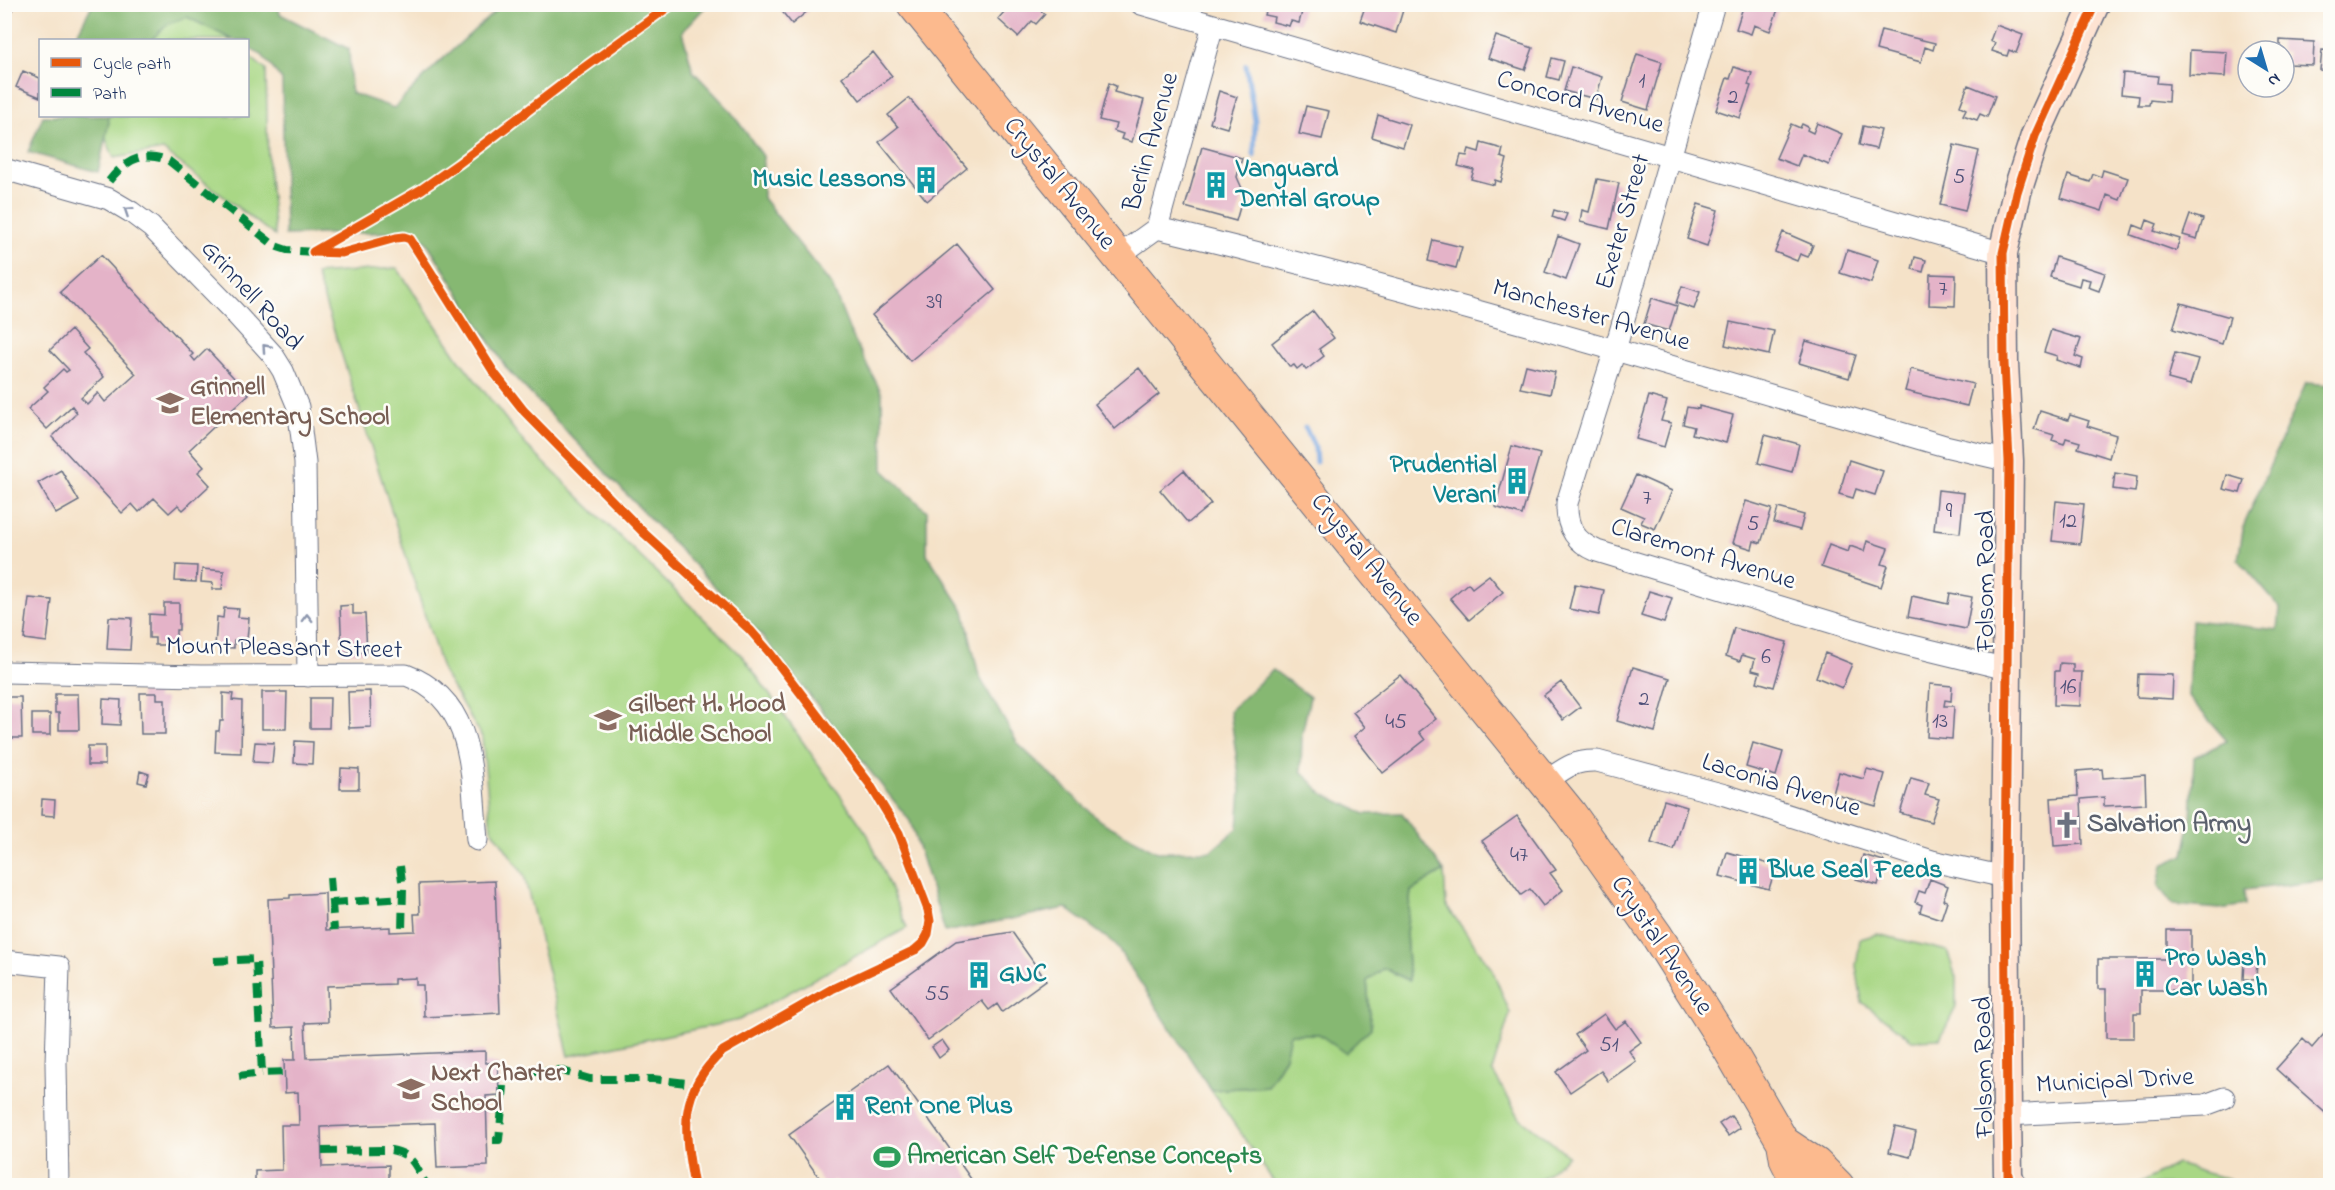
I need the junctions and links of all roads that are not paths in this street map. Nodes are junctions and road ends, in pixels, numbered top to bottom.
1 (913, 4) edge
2 (1141, 4) edge
3 (1714, 4) edge
4 (2095, 4) edge
5 (1213, 25) junction
6 (1670, 157) junction
7 (4, 169) edge
8 (1157, 228) junction
9 (2004, 253) junction
10 (1118, 256) junction
11 (1615, 350) junction
12 (2009, 460) junction
13 (2007, 669) junction
14 (4, 672) edge
15 (308, 676) junction
16 (1545, 782) junction
17 (477, 840) dead end
18 (2005, 877) junction
19 (4, 961) edge
20 (2224, 1098) dead end
21 (2007, 1114) junction
22 (1783, 1142) junction
23 (2007, 1182) edge
24 (58, 1185) edge
25 (1799, 1185) edge
26 (1838, 1185) edge

1 - 10 main road, Crystal Avenue
2 - 5 street, Concord Avenue
3 - 6 street, Exeter Street
4 - 9 street, Folsom Road
5 - 6 street, Concord Avenue
5 - 8 street, Berlin Avenue
6 - 9 street, Concord Avenue
6 - 11 street, Exeter Street
15 -> 7 street, Grinnell Road
8 - 10 street, Berlin Avenue
8 - 11 street, Manchester Avenue
9 - 12 street, Folsom Road
10 - 16 main road, Crystal Avenue
11 - 12 street, Manchester Avenue
11 - 13 street, Claremont Avenue
12 - 13 street, Folsom Road
13 - 18 street, Folsom Road
14 - 15 street, Mount Pleasant Street
15 - 17 street, Mount Pleasant Street
16 - 18 street, Laconia Avenue
16 - 22 main road, Crystal Avenue
18 - 21 street, Folsom Road
19 - 24 street
20 - 21 street, Municipal Drive
21 - 23 street, Folsom Road
22 - 25 main road, Crystal Avenue
22 - 26 main road, Crystal Avenue

